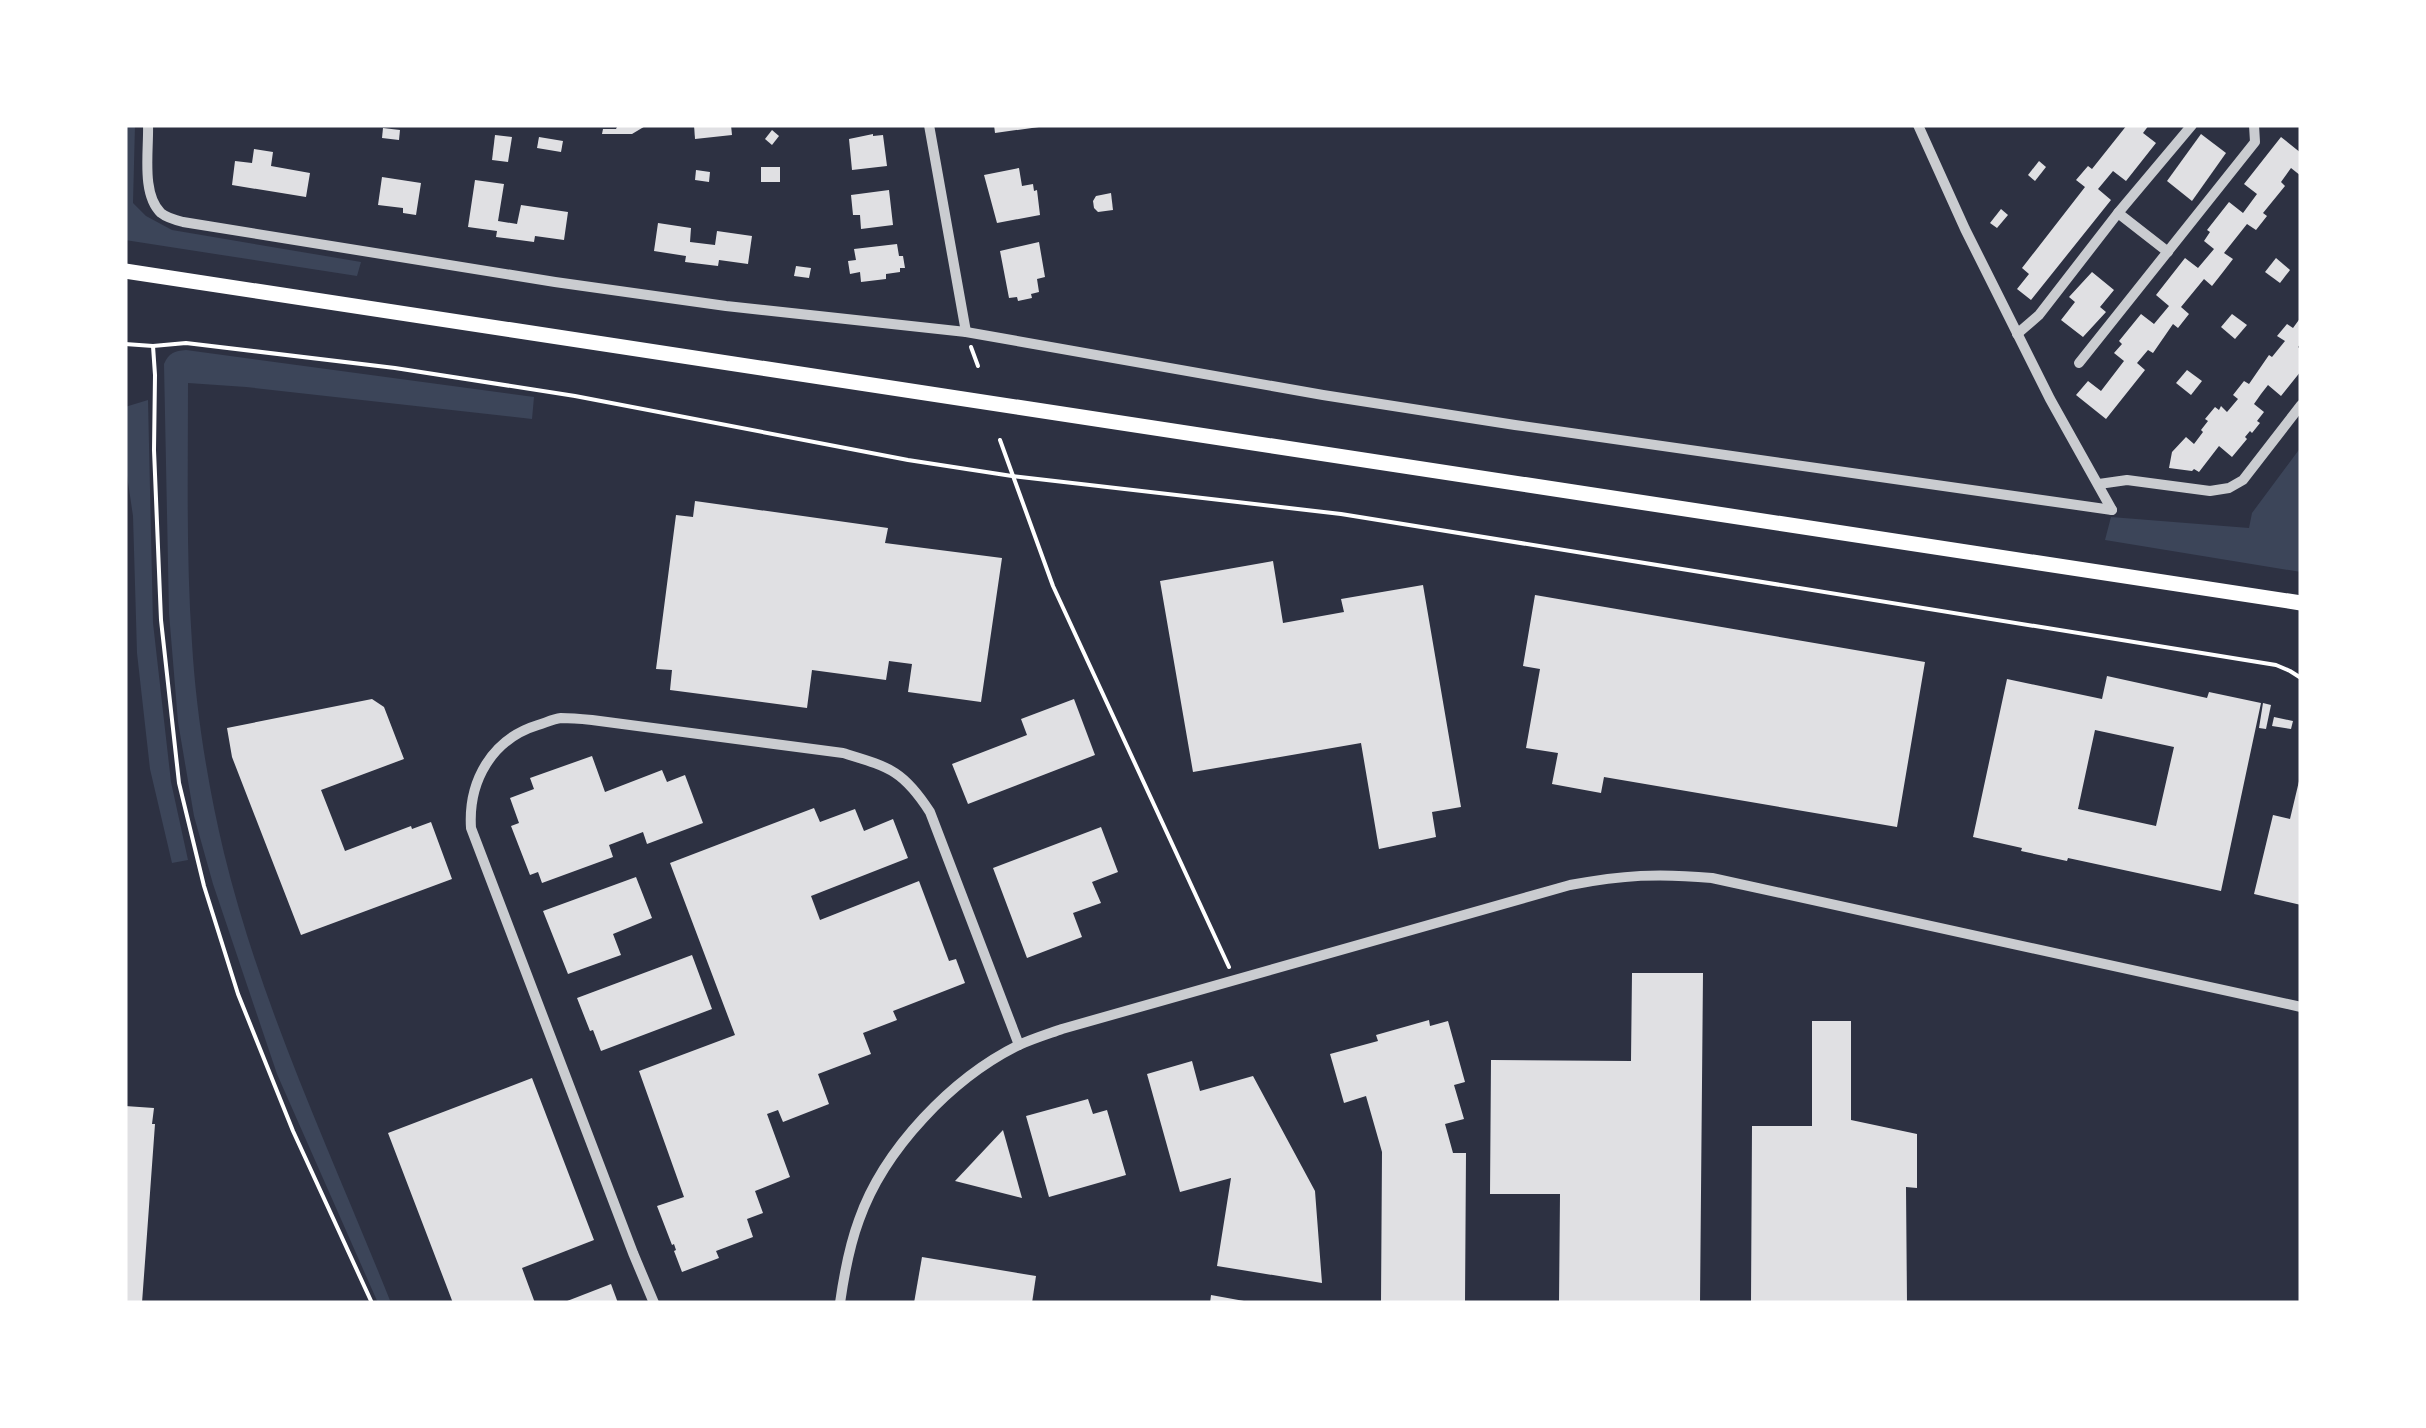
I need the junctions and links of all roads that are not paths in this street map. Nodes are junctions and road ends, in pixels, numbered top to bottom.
1 (148, 125) edge
2 (929, 125) edge
3 (1918, 125) edge
4 (2192, 125) edge
5 (2254, 125) edge
6 (2118, 214) junction
7 (2168, 252) junction
8 (125, 271) edge
9 (966, 332) junction
10 (2018, 334) junction
11 (2079, 363) dead end
12 (2301, 405) edge
13 (2099, 484) junction
14 (2301, 603) edge
15 (2301, 1007) edge
16 (1019, 1045) junction
17 (654, 1303) edge
18 (840, 1303) edge

1 - 9 street
2 - 9 street
3 - 10 street
4 - 6 street
5 - 7 street
6 - 7 street
6 - 10 street
7 - 11 street
8 - 14 main road
9 - 13 street
10 - 13 street
12 - 13 street
15 - 16 street
16 - 17 street
16 - 18 street

